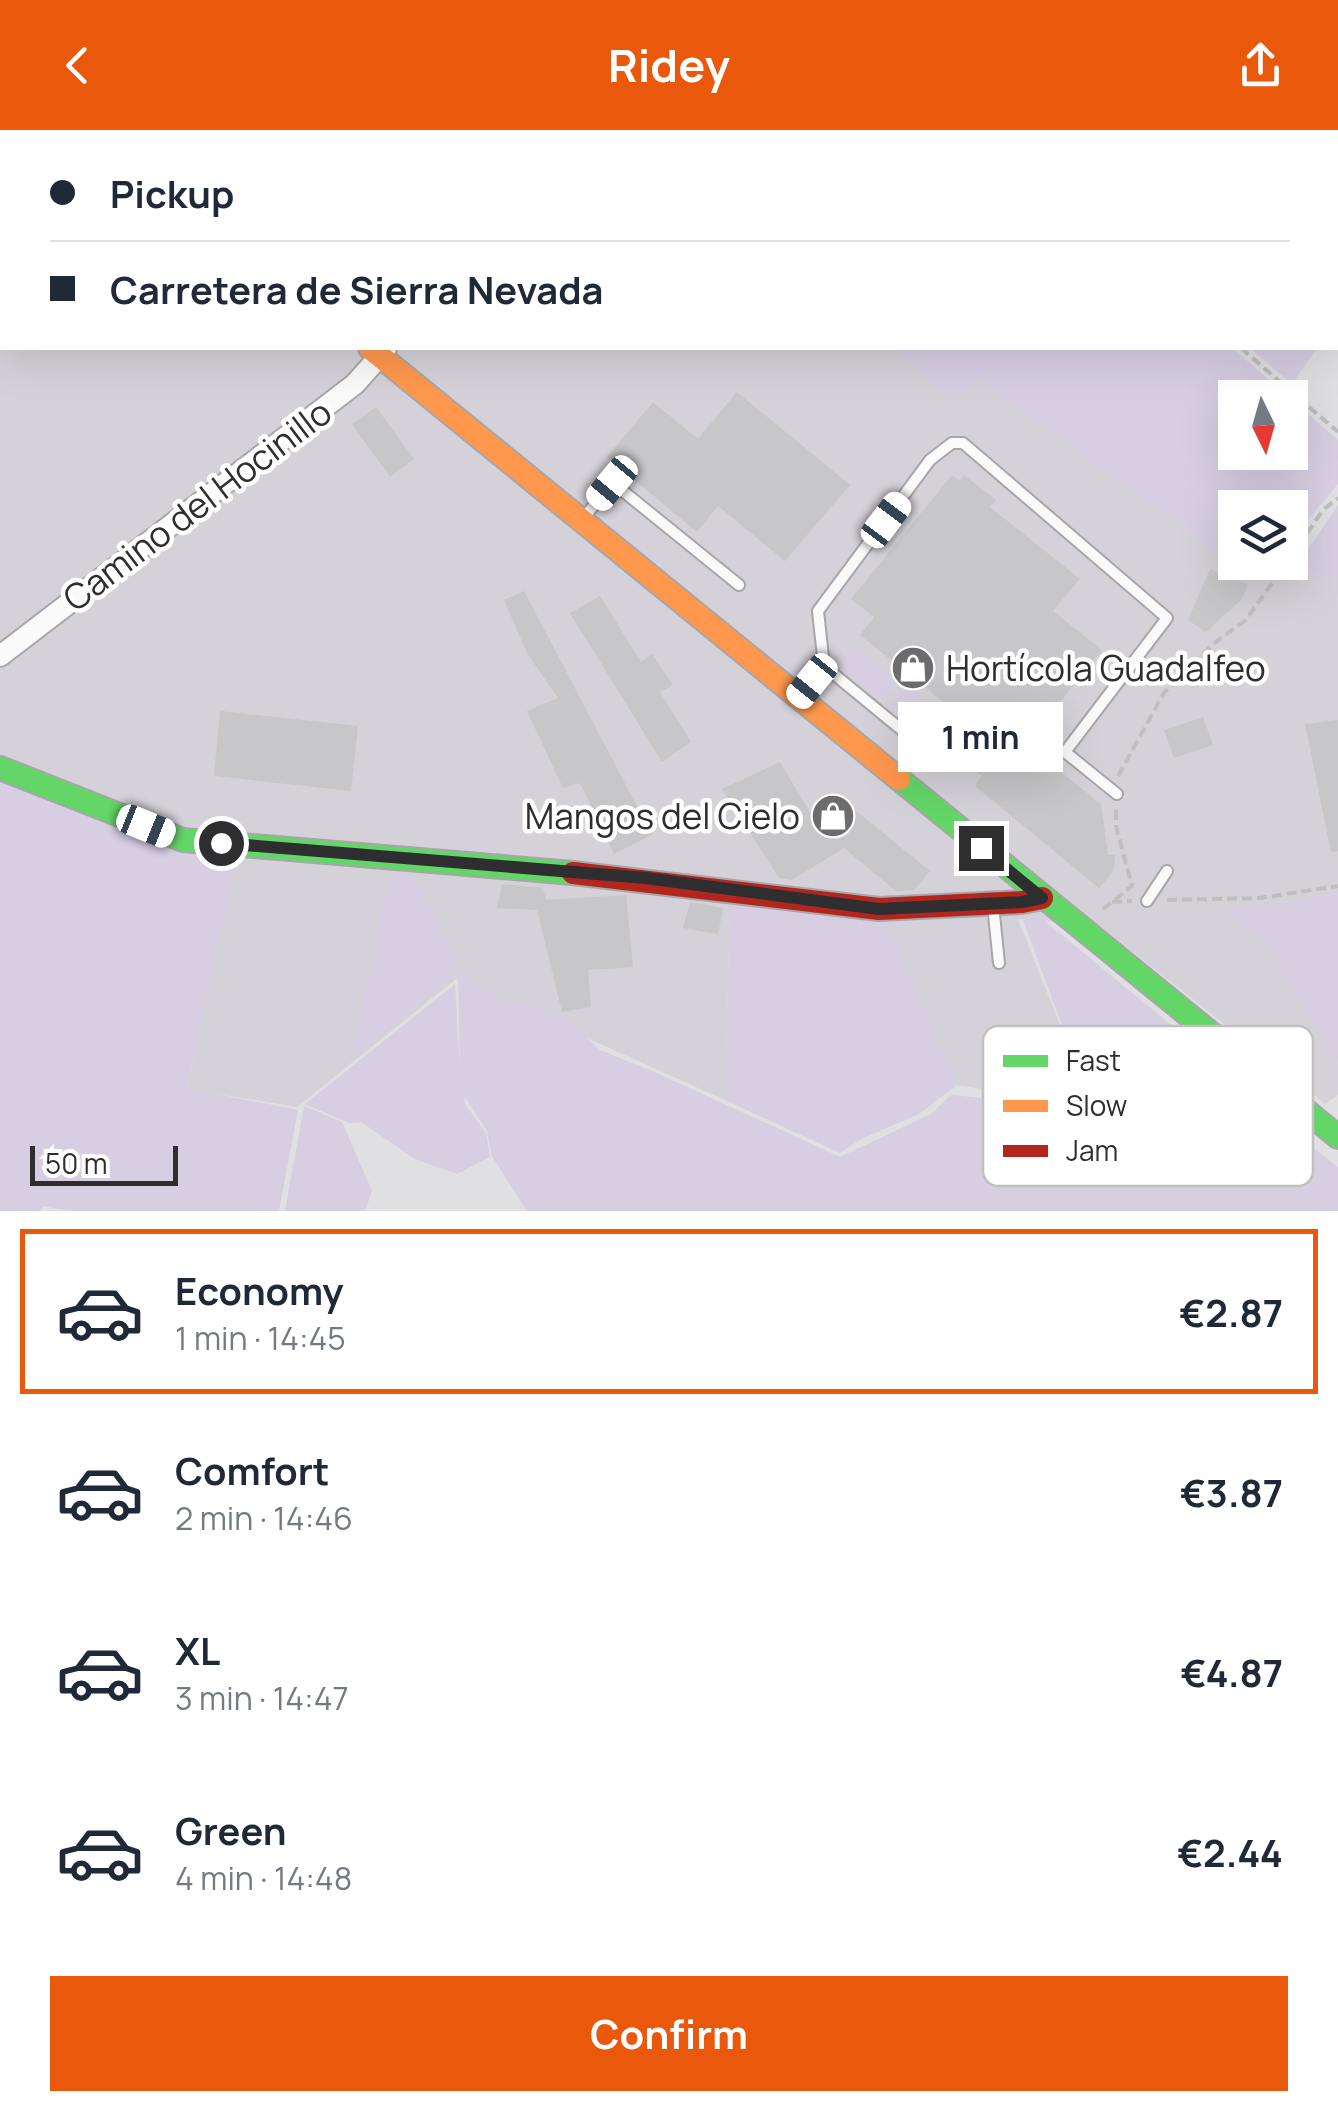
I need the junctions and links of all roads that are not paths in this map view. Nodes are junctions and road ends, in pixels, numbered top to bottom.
1 (379, 350) edge
2 (582, 520) junction
3 (739, 585) dead end
4 (0, 656) edge
5 (824, 666) junction
6 (798, 698) junction
7 (931, 754) road end
8 (0, 768) edge
9 (1117, 794) road end
10 (1167, 871) dead end
11 (1042, 898) junction
12 (1147, 901) road end
13 (992, 904) junction
14 (1000, 963) dead end
15 (1201, 1026) edge
16 (1313, 1117) edge
17 (1338, 1137) edge

1 - 2 main road
1 - 4 street, Camino del Hocinillo
2 - 3 lane
2 - 6 main road
5 - 6 lane
5 - 7 lane
5 - 9 lane
6 - 11 main road
8 - 13 main road
10 - 12 lane
11 - 13 main road
11 - 15 main road
13 - 14 lane
16 - 17 main road

